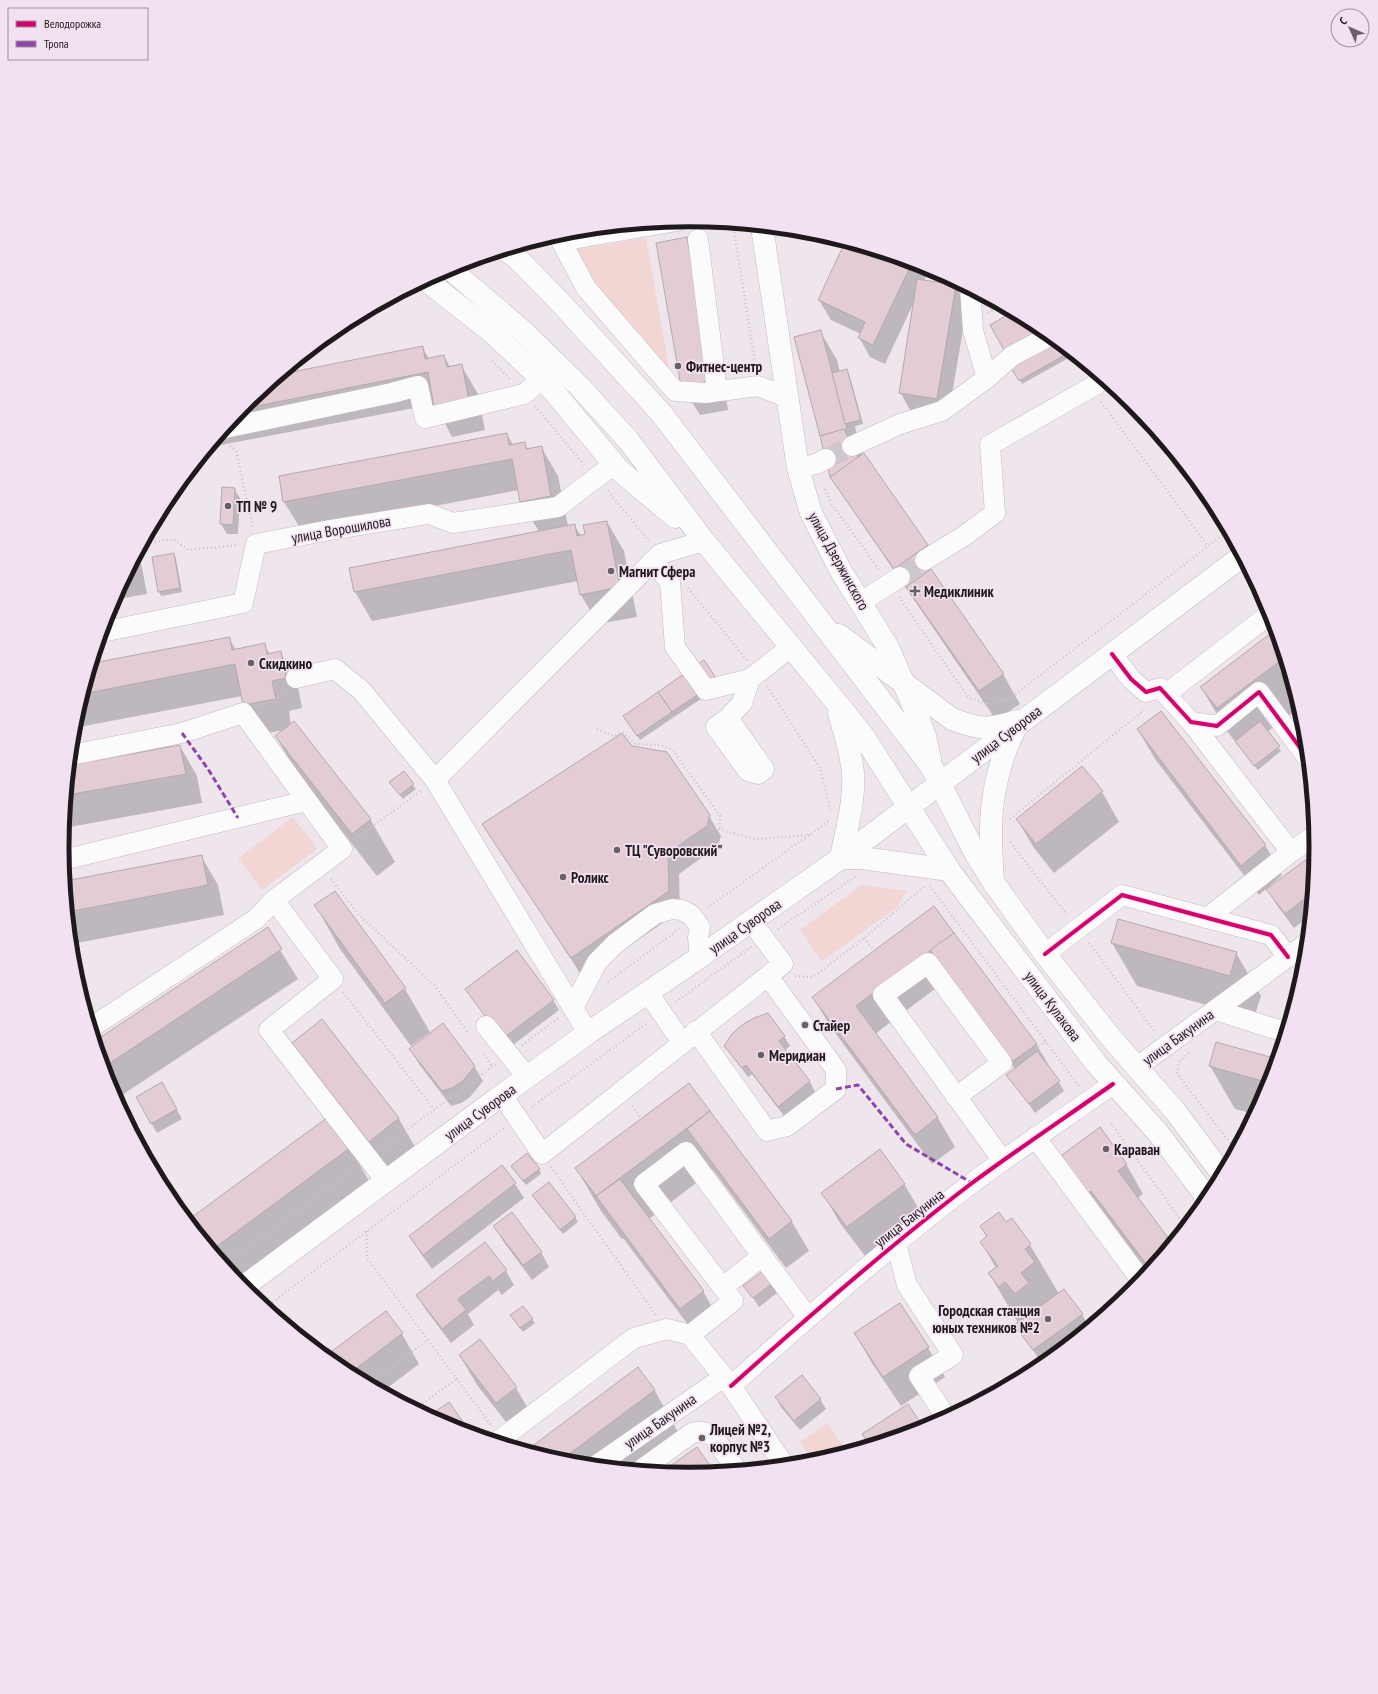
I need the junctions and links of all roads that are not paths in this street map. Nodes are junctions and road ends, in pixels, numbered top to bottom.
1 (763, 231) edge
2 (698, 239) dead end
3 (561, 241) edge
4 (511, 254) edge
5 (455, 273) edge
6 (431, 284) edge
7 (970, 295) edge
8 (1044, 339) edge
9 (987, 378) junction
10 (542, 379) junction
11 (1097, 384) edge
12 (717, 392) junction
13 (786, 397) junction
14 (226, 435) edge
15 (852, 446) tunnel mouth
16 (614, 464) junction
17 (704, 540) junction
18 (657, 558) junction
19 (1238, 559) edge
20 (925, 560) tunnel mouth
21 (895, 580) tunnel mouth
22 (861, 602) junction
23 (818, 618) junction
24 (1265, 618) edge
25 (108, 631) edge
26 (792, 646) junction
27 (1112, 654) junction
28 (753, 676) junction
29 (296, 678) road end
30 (902, 681) junction
31 (1166, 694) junction
32 (832, 696) junction
33 (728, 718) dead end
34 (1022, 722) junction
35 (1191, 722) junction
36 (1301, 749) edge
37 (76, 754) edge
38 (935, 775) junction
39 (435, 780) junction
40 (306, 801) junction
41 (908, 806) junction
42 (1309, 839) edge
43 (1292, 852) junction
44 (69, 858) edge
45 (841, 858) junction
46 (949, 870) junction
47 (993, 882) junction
48 (274, 900) junction
49 (1207, 918) junction
50 (757, 930) junction
51 (1301, 947) edge
52 (1045, 954) junction
53 (700, 957) junction
54 (1288, 957) junction
55 (768, 976) junction
56 (648, 993) junction
57 (573, 1008) junction
58 (1216, 1010) junction
59 (95, 1025) edge
60 (478, 1030) road end
61 (1281, 1031) edge
62 (588, 1033) junction
63 (689, 1037) junction
64 (1137, 1067) junction
65 (527, 1077) junction
66 (1113, 1084) junction
67 (502, 1095) junction
68 (956, 1097) junction
69 (1036, 1137) junction
70 (1003, 1161) junction
71 (1218, 1169) edge
72 (386, 1181) junction
73 (1204, 1193) edge
74 (896, 1243) junction
75 (762, 1256) junction
76 (1137, 1275) edge
77 (249, 1283) edge
78 (723, 1287) junction
79 (808, 1317) junction
80 (690, 1335) junction
81 (727, 1381) junction
82 (943, 1412) edge
83 (502, 1438) edge
84 (781, 1460) edge
85 (603, 1461) edge
86 (646, 1466) edge
87 (734, 1466) edge

1 - 13 main road, улица Дзержинского
2 - 12 street
3 - 12 street
4 - 23 main road
5 - 17 main road
6 - 10 main road
7 - 9 street
8 - 9 street
9 - 15 street
10 - 14 street
10 - 16 main road
11 - 20 street
12 - 13 street
13 - 22 main road, улица Дзержинского
16 - 17 main road
16 - 25 street, улица Ворошилова
17 - 18 street
17 - 26 main road, улица Кулакова
18 - 28 street
18 - 39 street
19 - 27 main road, улица Суворова
21 - 22 street
22 - 30 main road, улица Дзержинского
23 - 30 main road
23 - 38 main road
24 - 31 street
26 - 28 street
26 - 32 main road, улица Кулакова
27 - 31 street
27 - 34 main road, улица Суворова
28 - 33 street
29 - 39 street
30 - 34 main road
30 - 38 main road, улица Дзержинского
31 - 35 street
32 - 41 main road, улица Кулакова
32 - 45 main road
34 - 38 main road, улица Суворова
34 - 47 main road
35 - 36 street
35 - 43 street
37 - 40 street
38 - 41 main road, улица Суворова
38 - 47 main road, улица Кулакова
39 - 57 street
40 - 44 street
40 - 48 street
41 - 45 main road, улица Суворова
41 - 46 main road, улица Кулакова
42 - 43 street
43 - 49 street
45 - 46 main road
45 - 50 main road, улица Суворова
46 - 66 main road, улица Кулакова
47 - 52 main road, улица Кулакова
48 - 59 street
48 - 72 street
49 - 52 street
49 - 54 street
50 - 53 main road, улица Суворова
50 - 55 street
51 - 54 street, улица Бакунина
52 - 64 main road, улица Кулакова
53 - 56 main road, улица Суворова
53 - 57 street
54 - 58 street, улица Бакунина
55 - 63 street
55 - 63 street
56 - 62 main road, улица Суворова
56 - 63 street
57 - 62 street
58 - 61 street
58 - 64 street, улица Бакунина
60 - 65 street
62 - 65 main road, улица Суворова
63 - 67 street
64 - 66 main road, улица Бакунина
64 - 71 main road, улица Кулакова
65 - 67 main road, улица Суворова
66 - 69 street, улица Бакунина
66 - 73 main road, улица Кулакова
67 - 72 main road, улица Суворова
68 - 68 street
68 - 70 street
69 - 70 street, улица Бакунина
69 - 76 street
70 - 74 street, улица Бакунина
72 - 77 main road, улица Суворова
74 - 79 street, улица Бакунина
74 - 82 street
75 - 78 street
75 - 78 street
75 - 79 street
78 - 80 street
79 - 81 street, улица Бакунина
80 - 81 street
80 - 83 street
81 - 84 street
81 - 85 street, улица Бакунина
86 - 87 street

